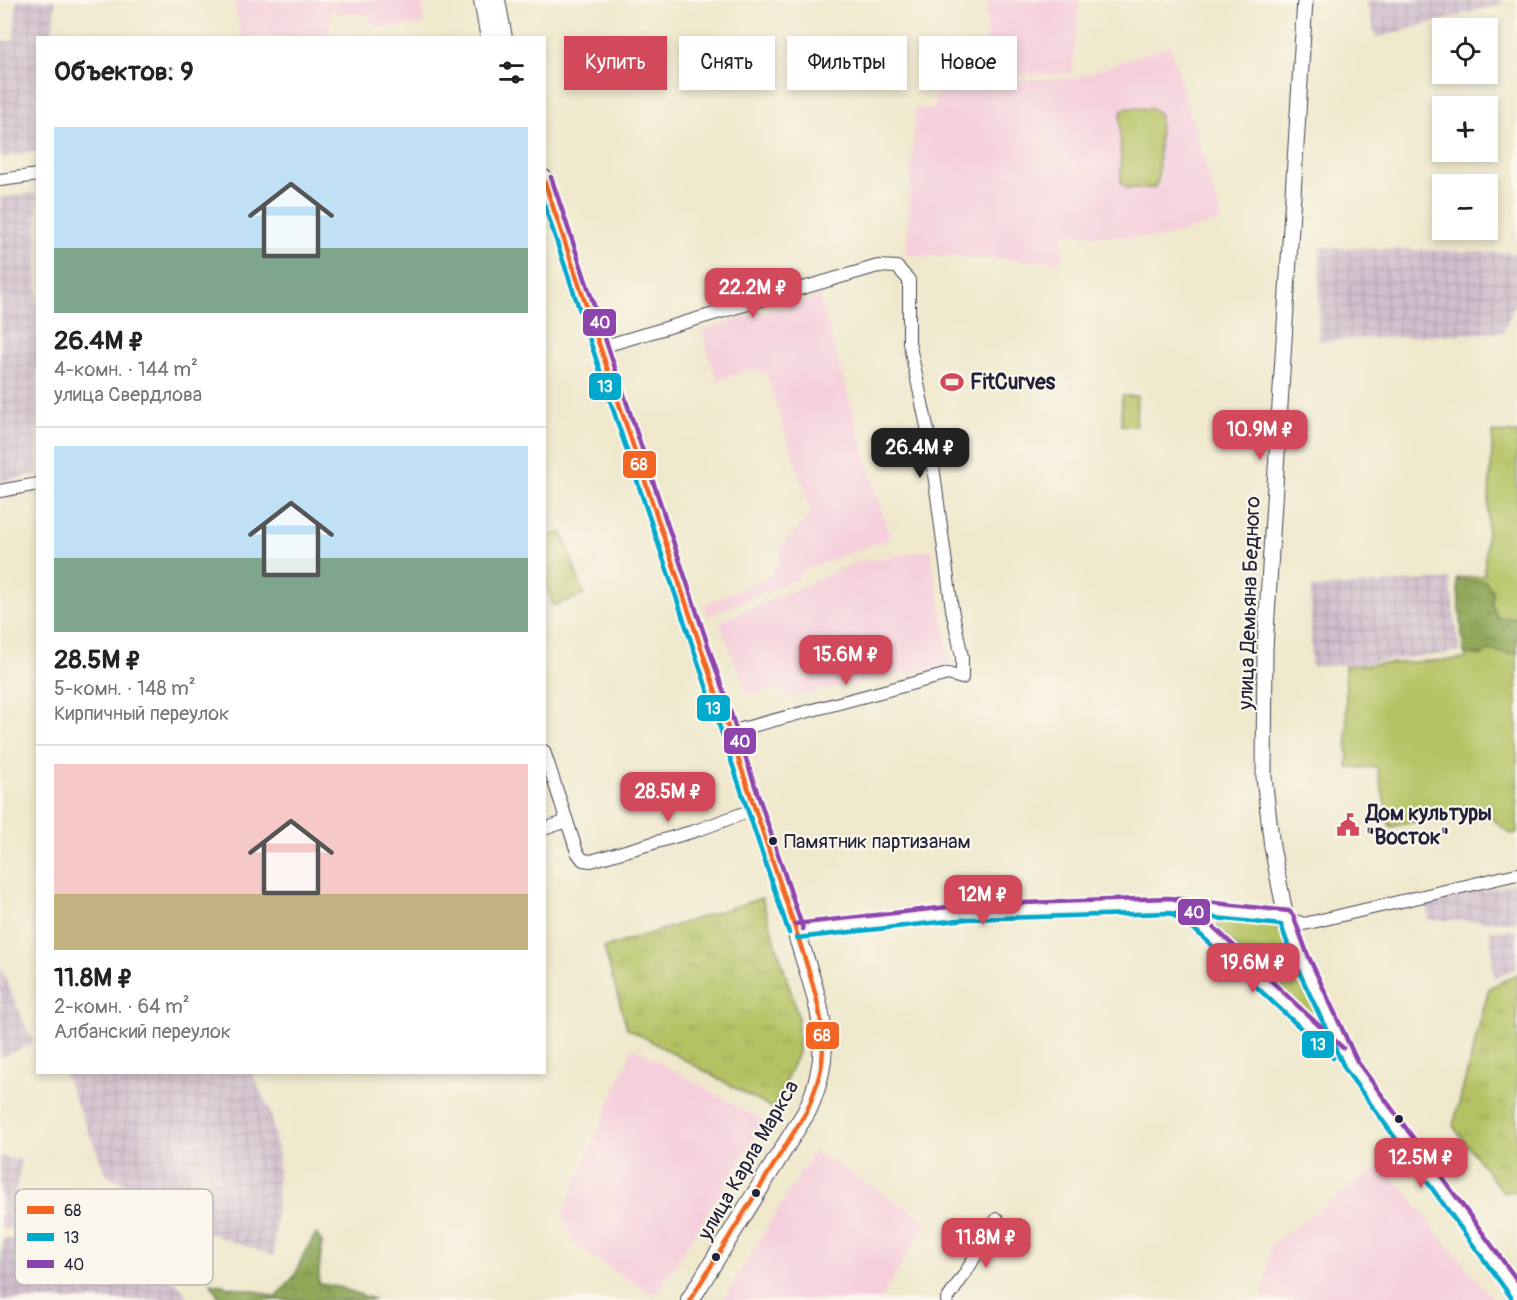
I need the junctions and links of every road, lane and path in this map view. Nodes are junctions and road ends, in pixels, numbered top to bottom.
1 (483, 0) edge
2 (496, 0) edge
3 (1305, 0) edge
4 (490, 36) edge
5 (503, 36) edge
6 (36, 175) edge
7 (0, 180) edge
8 (546, 185) edge
9 (601, 347) junction
10 (36, 484) edge
11 (0, 491) edge
12 (730, 732) junction
13 (546, 757) edge
14 (755, 809) junction
15 (567, 821) junction
16 (546, 828) edge
17 (1517, 874) edge
18 (1169, 905) junction
19 (1286, 918) junction
20 (796, 931) junction
21 (1351, 1065) junction
22 (997, 1219) dead end
23 (1517, 1293) edge
24 (690, 1300) edge
25 (947, 1300) edge

1 - 4 highway
2 - 5 highway
3 - 19 main road, улица Демьяна Бедного
6 - 7 street
8 - 9 highway, улица Карла Маркса
9 - 12 highway, улица Карла Маркса
9 - 12 street
10 - 11 street
12 - 14 highway, улица Карла Маркса
13 - 15 street
14 - 15 street
14 - 20 highway, улица Карла Маркса
15 - 16 street
17 - 19 street
18 - 19 street
18 - 20 street
18 - 21 street
19 - 21 main road, улица Демьяна Бедного
20 - 24 highway, улица Карла Маркса
21 - 23 main road, улица Демьяна Бедного
22 - 25 street

